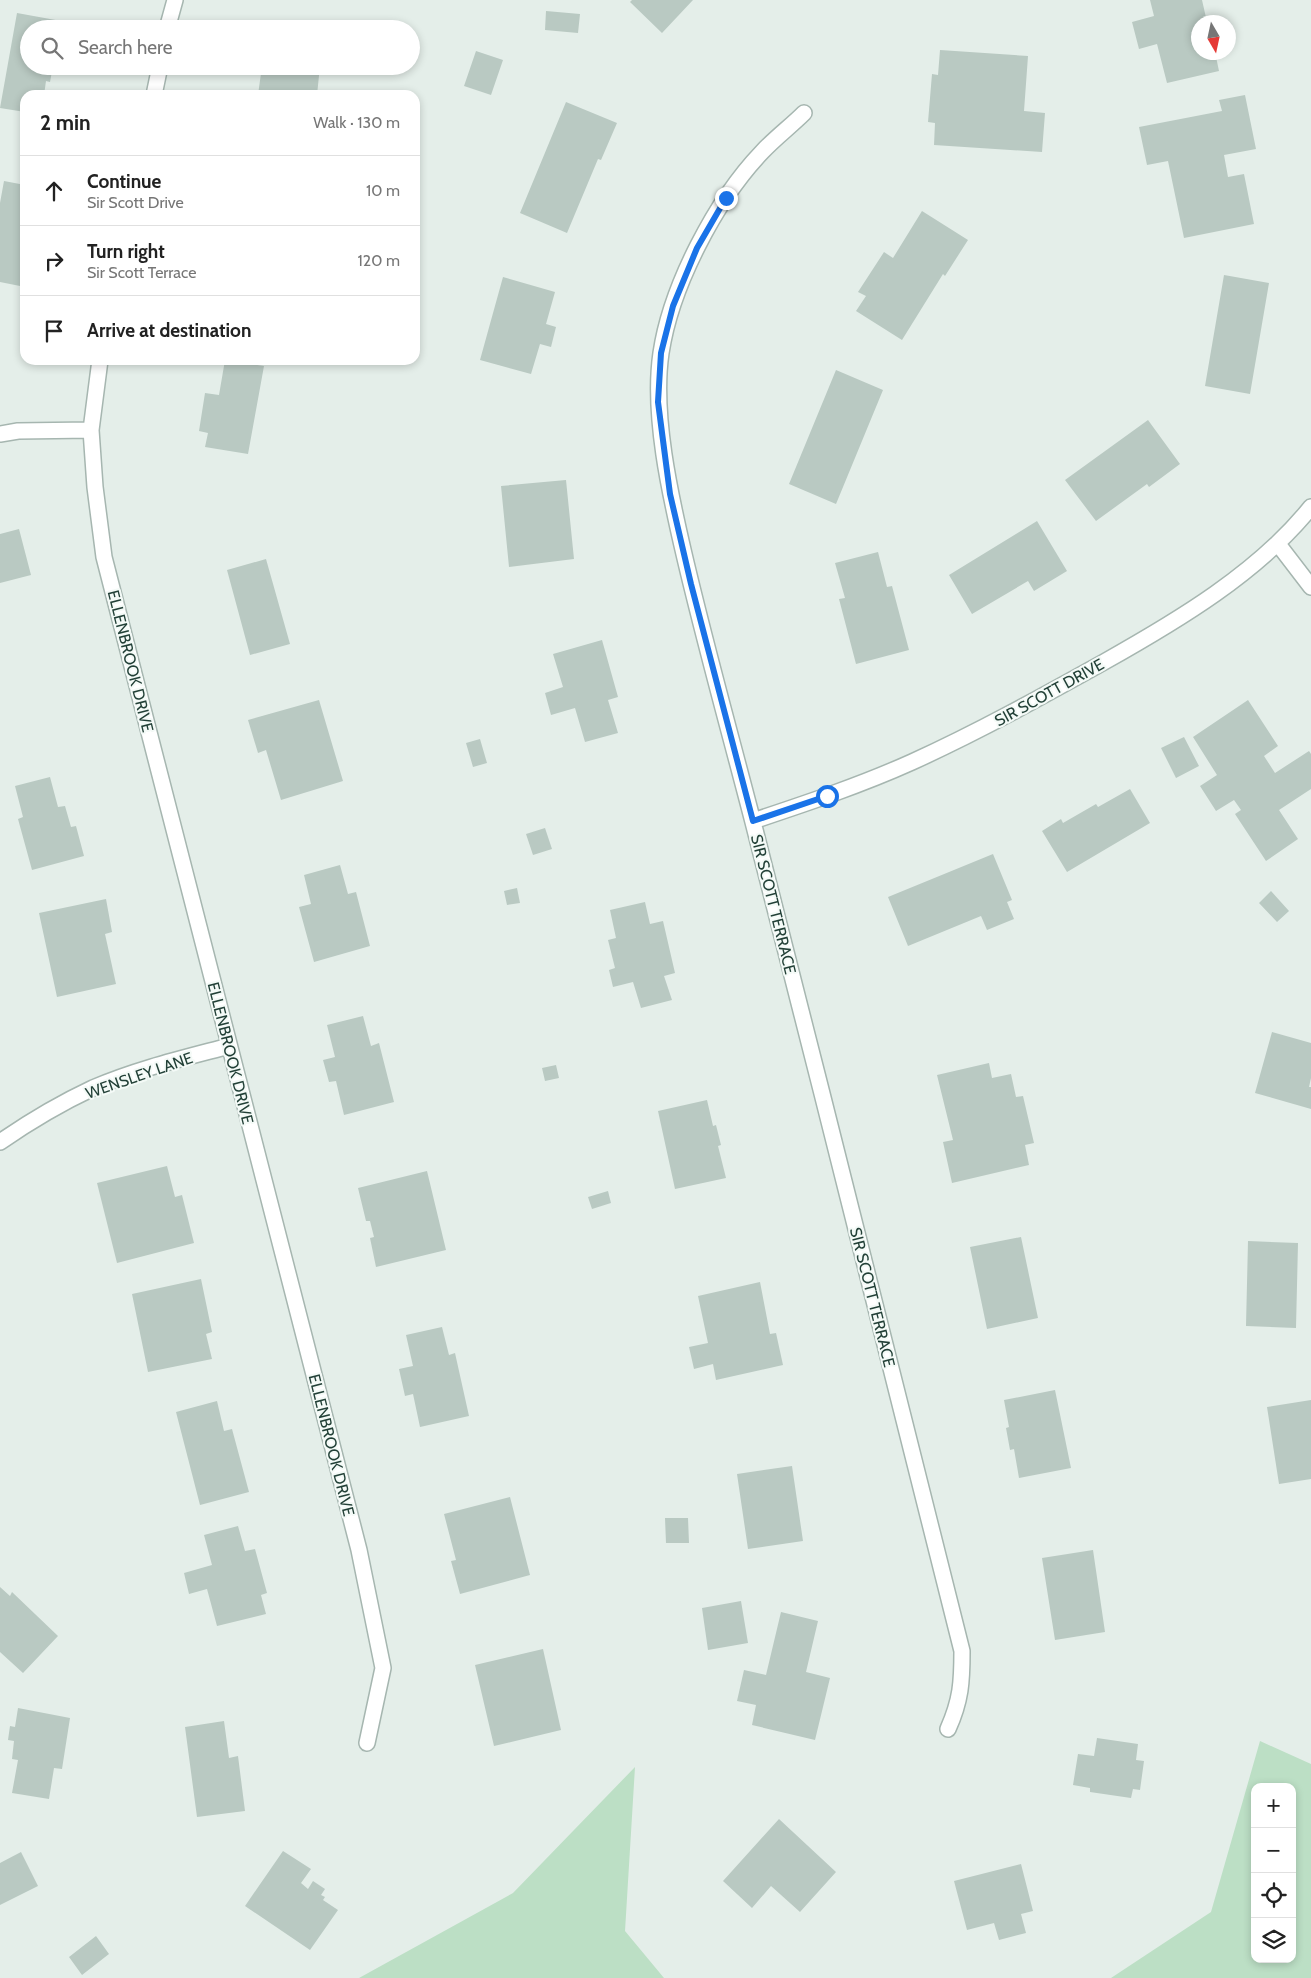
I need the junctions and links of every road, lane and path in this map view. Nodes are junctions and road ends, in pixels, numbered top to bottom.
1 (175, 0) edge
2 (169, 20) edge
3 (158, 75) edge
4 (155, 90) edge
5 (804, 113) dead end
6 (99, 365) edge
7 (91, 430) junction
8 (0, 434) edge
9 (1311, 506) edge
10 (1278, 544) junction
11 (1311, 588) edge
12 (753, 821) junction
13 (229, 1046) junction
14 (0, 1142) edge
15 (948, 1729) dead end
16 (367, 1743) dead end

1 - 2 street
3 - 4 street
5 - 12 street, SIR SCOTT TERRACE
6 - 7 street, ELLENBROOK DRIVE
7 - 8 street
7 - 13 street, ELLENBROOK DRIVE
9 - 10 street, SIR SCOTT DRIVE
10 - 11 street
10 - 12 street, SIR SCOTT DRIVE
12 - 15 street, SIR SCOTT TERRACE
13 - 14 street, WENSLEY LANE
13 - 16 street, ELLENBROOK DRIVE

